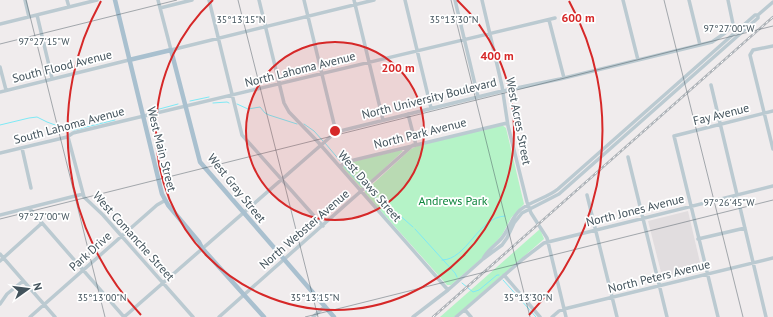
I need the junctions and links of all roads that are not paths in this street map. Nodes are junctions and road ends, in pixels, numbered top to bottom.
1 (25, 0) edge
2 (67, 0) edge
3 (97, 0) edge
4 (115, 0) edge
5 (158, 0) edge
6 (192, 0) edge
7 (209, 0) edge
8 (259, 0) edge
9 (304, 0) edge
10 (354, 0) edge
11 (374, 0) edge
12 (405, 0) edge
13 (455, 0) edge
14 (482, 0) edge
15 (623, 0) edge
16 (689, 0) edge
17 (728, 0) edge
18 (773, 2) edge
19 (355, 5) junction
20 (69, 7) junction
21 (160, 8) junction
22 (37, 15) junction
23 (308, 16) junction
24 (29, 17) junction
25 (555, 18) dead end
26 (550, 20) junction
27 (0, 24) edge
28 (266, 26) junction
29 (490, 33) junction
30 (218, 38) junction
31 (465, 39) junction
32 (700, 45) junction
33 (773, 46) edge
34 (171, 50) junction
35 (417, 50) junction
36 (129, 60) junction
37 (638, 60) junction
38 (369, 62) junction
39 (0, 66) edge
40 (321, 74) junction
41 (52, 78) junction
42 (564, 78) junction
43 (279, 84) junction
44 (711, 85) dead end
45 (6, 90) junction
46 (503, 91) junction
47 (0, 92) edge
48 (232, 96) junction
49 (478, 97) junction
50 (185, 106) junction
51 (431, 108) junction
52 (773, 111) edge
53 (408, 114) junction
54 (765, 114) junction
55 (143, 116) junction
56 (384, 120) junction
57 (507, 123) junction
58 (720, 124) junction
59 (336, 132) junction
60 (68, 137) junction
61 (323, 143) junction
62 (414, 145) junction
63 (22, 148) junction
64 (773, 149) edge
65 (0, 154) edge
66 (628, 157) dead end
67 (340, 167) junction
68 (282, 179) junction
69 (773, 186) edge
70 (31, 188) dead end
71 (361, 192) junction
72 (83, 194) junction
73 (587, 195) dead end
74 (737, 195) junction
75 (164, 200) junction
76 (528, 207) junction
77 (690, 207) junction
78 (29, 208) junction
79 (243, 212) junction
80 (0, 215) edge
81 (643, 218) junction
82 (42, 223) junction
83 (323, 226) junction
84 (745, 228) junction
85 (595, 230) junction
86 (122, 236) junction
87 (698, 240) junction
88 (548, 242) junction
89 (202, 248) junction
90 (0, 254) edge
91 (773, 258) edge
92 (2, 259) edge
93 (284, 260) junction
94 (753, 263) junction
95 (83, 270) junction
96 (707, 274) junction
97 (504, 275) junction
98 (23, 281) junction
99 (163, 283) junction
100 (659, 286) junction
101 (448, 290) junction
102 (245, 295) junction
103 (612, 298) junction
104 (0, 304) edge
105 (44, 304) junction
106 (325, 306) junction
107 (564, 309) junction
108 (465, 310) junction
109 (30, 317) edge
110 (55, 317) edge
111 (124, 317) edge
112 (193, 317) edge
113 (219, 317) edge
114 (264, 317) edge
115 (314, 317) edge
116 (334, 317) edge
117 (413, 317) edge
118 (456, 317) edge
119 (471, 317) edge
120 (540, 317) edge
121 (552, 317) edge
122 (566, 317) edge
123 (616, 317) edge
124 (667, 317) edge
125 (718, 317) edge
126 (766, 317) edge

1 - 24 street
2 - 20 street
3 - 20 street
4 - 36 main road, West Main Street
5 - 21 street, West Gray Street
6 - 21 street
7 - 30 street
8 - 28 street, West Daws Street
9 - 23 street
10 - 19 street
11 - 19 street
12 - 35 street
13 - 31 street
14 - 29 street, West Acres Street
15 - 37 street
16 - 32 street
17 - 32 street, North University Boulevard
18 - 76 street
19 - 23 street
19 - 38 street
20 - 22 street
21 - 34 street, West Gray Street
22 - 24 street
22 - 41 street
23 - 28 street
23 - 40 street
24 - 27 street
25 - 26 street, North Lahoma Avenue
26 - 29 street, North Lahoma Avenue
26 - 42 street
28 - 30 street
28 - 43 street, West Daws Street
29 - 31 street, North Lahoma Avenue
29 - 46 street, West Acres Street
30 - 34 street
30 - 48 street
31 - 35 street, North Lahoma Avenue
31 - 49 street
32 - 37 street, North University Boulevard
33 - 54 street
34 - 36 main road
34 - 50 main road, West Gray Street
35 - 38 street, North Lahoma Avenue
35 - 51 street
36 - 41 street, South Flood Avenue
36 - 55 main road, West Main Street
37 - 42 street, North University Boulevard
38 - 40 street, North Lahoma Avenue
38 - 56 street
39 - 45 street
40 - 43 street, North Lahoma Avenue
40 - 59 street
41 - 45 street, South Flood Avenue
42 - 46 street, North University Boulevard
43 - 48 street, North Lahoma Avenue
43 - 61 street, West Daws Street
44 - 58 street
45 - 47 street, South Flood Avenue
46 - 49 street, North University Boulevard
46 - 57 street, West Acres Street
48 - 50 street, North Lahoma Avenue
48 - 68 street
49 - 51 street, North University Boulevard
50 - 55 street, North Lahoma Avenue
50 - 79 main road, West Gray Street
51 - 53 street, North University Boulevard
52 - 54 street, Fay Avenue
53 - 56 street, North University Boulevard
53 - 62 street
54 - 58 street, Fay Avenue
54 - 64 street
55 - 60 street, South Lahoma Avenue
55 - 75 main road, West Main Street
56 - 59 street, North University Boulevard
57 - 62 street, North Park Avenue
57 - 76 street, West Acres Street
58 - 74 street
58 - 77 street, Fay Avenue
59 - 61 street, North University Boulevard
60 - 63 street, South Lahoma Avenue
60 - 72 street, West Comanche Street
61 - 67 street, West Daws Street
61 - 68 street, North University Boulevard
62 - 67 street, North Park Avenue
62 - 71 street, North Webster Avenue
63 - 65 street, South Lahoma Avenue
63 - 70 street
66 - 81 street
67 - 71 street, West Daws Street
68 - 79 street, North University Boulevard
68 - 83 street
69 - 74 street, North Jones Avenue
71 - 83 street, North Webster Avenue
71 - 101 street, West Daws Street
72 - 78 street
72 - 86 street, West Comanche Street
73 - 85 street
74 - 77 street, North Jones Avenue
74 - 84 street
75 - 86 street, Park Drive
75 - 89 main road, West Main Street
76 - 88 street, West Acres Street
76 - 101 street
77 - 81 street, North Jones Avenue
77 - 87 street
78 - 80 street
78 - 82 street
79 - 89 street, North University Boulevard
79 - 93 main road, West Gray Street
81 - 85 street, North Jones Avenue
81 - 100 street
82 - 92 street
82 - 95 street
83 - 93 street, North Webster Avenue
84 - 87 street
84 - 94 street
85 - 88 street, North Jones Avenue
85 - 103 street
86 - 95 street, Park Drive
86 - 99 street, West Comanche Street
87 - 96 street
88 - 97 street, North Jones Avenue
88 - 107 street, West Acres Street
89 - 99 street, North University Boulevard
89 - 102 main road, West Main Street
90 - 92 street
91 - 94 street, North Peters Avenue
92 - 98 street
93 - 102 street, North Webster Avenue
93 - 106 main road, West Gray Street
94 - 96 street, North Peters Avenue
94 - 126 street
95 - 105 street, Park Drive
95 - 111 street
96 - 100 street, North Peters Avenue
96 - 125 street
97 - 108 street, North Jones Avenue
97 - 120 street
98 - 104 street
98 - 105 street
99 - 111 street, North University Boulevard
99 - 112 street, West Comanche Street
100 - 103 street, North Peters Avenue
100 - 124 street
101 - 117 street
102 - 113 street, North Webster Avenue
102 - 114 main road, West Main Street
103 - 107 street, North Peters Avenue
103 - 123 street
105 - 109 street, Park Drive
105 - 110 street
106 - 115 street
106 - 116 main road, West Gray Street
107 - 121 street, North Peters Avenue
107 - 122 street, West Acres Street
108 - 118 street, North Jones Avenue
108 - 119 street

